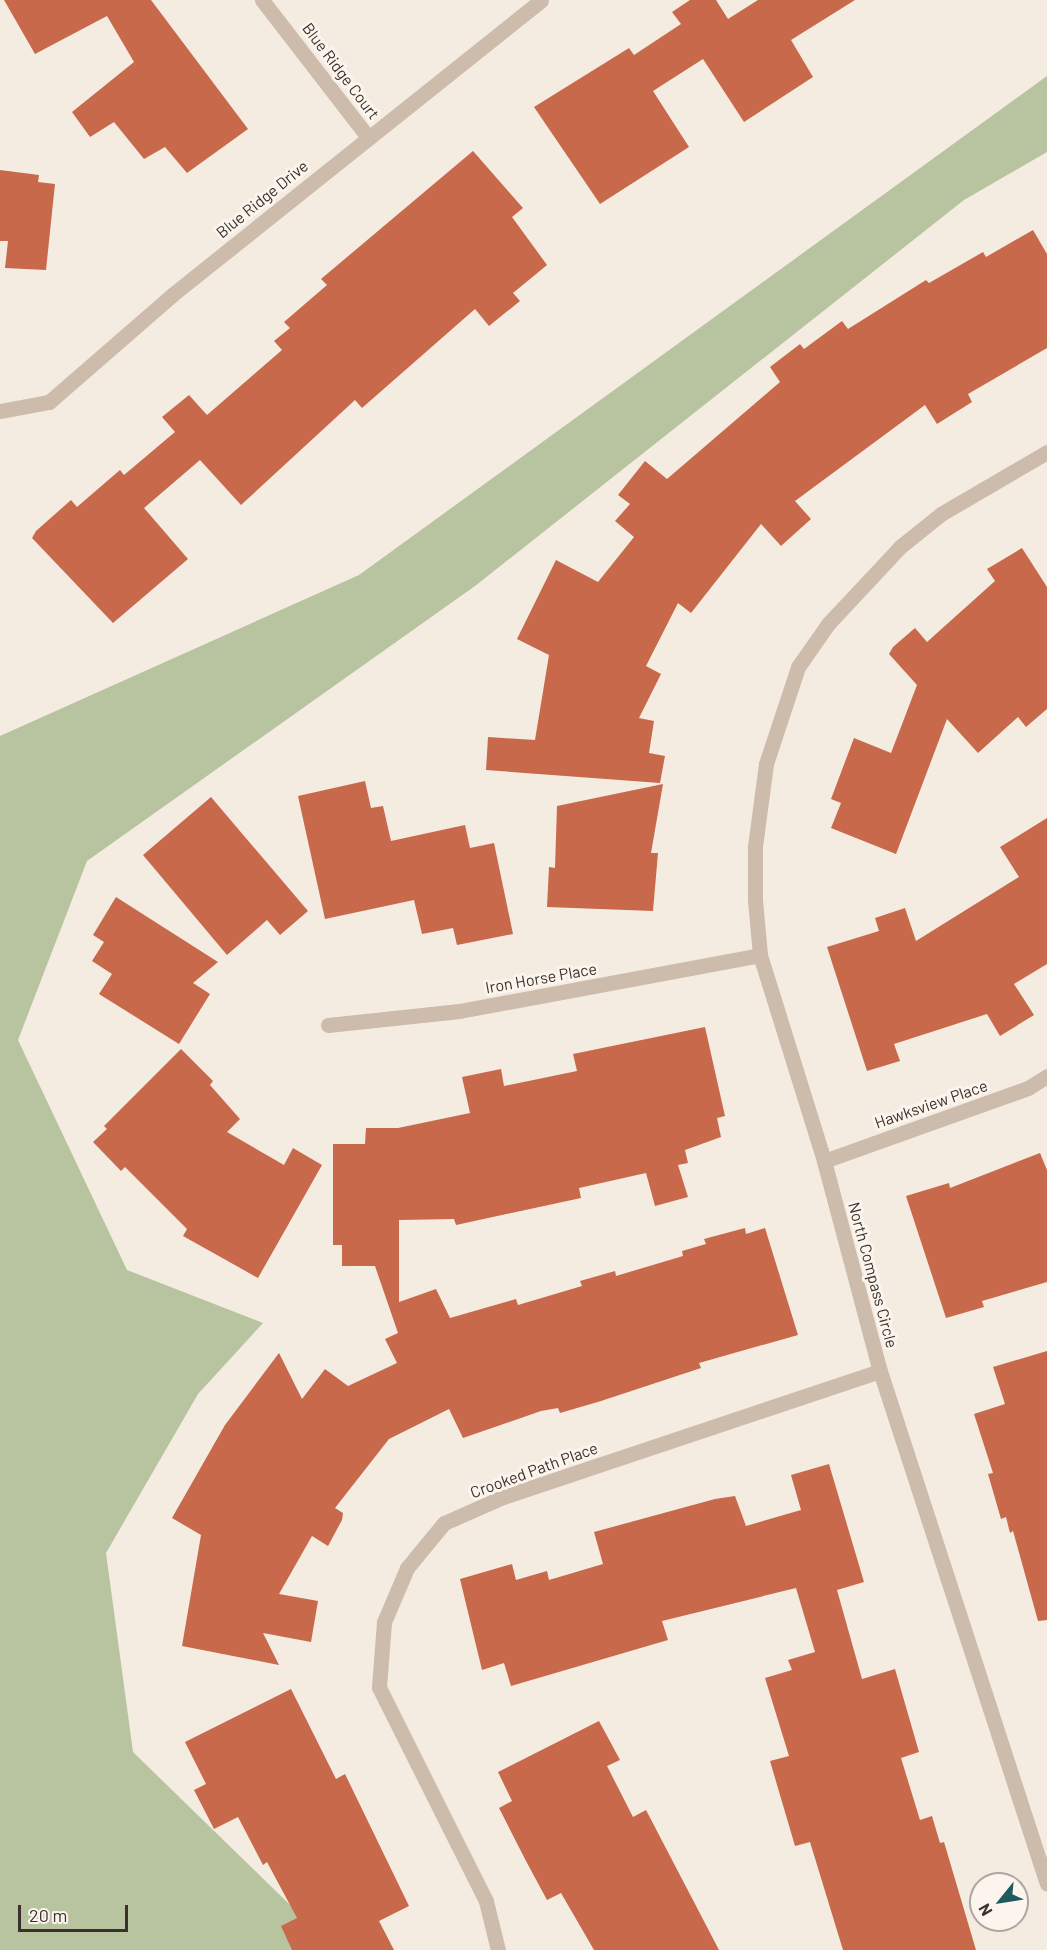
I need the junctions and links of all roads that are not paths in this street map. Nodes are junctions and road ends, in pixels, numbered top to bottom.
1 (262, 0) edge
2 (541, 0) edge
3 (368, 136) junction
4 (0, 411) edge
5 (1047, 452) edge
6 (760, 955) junction
7 (328, 1025) dead end
8 (1047, 1076) edge
9 (824, 1161) junction
10 (880, 1371) junction
11 (1047, 1884) edge
12 (498, 1950) edge

1 - 3 street, Blue Ridge Court
2 - 3 street, Blue Ridge Drive
3 - 4 street, Blue Ridge Drive
5 - 6 street, North Compass Circle
6 - 7 street, Iron Horse Place
6 - 9 street, North Compass Circle
8 - 9 street, Hawksview Place
9 - 10 street, North Compass Circle
10 - 11 street, North Compass Circle
10 - 12 street, Crooked Path Place

